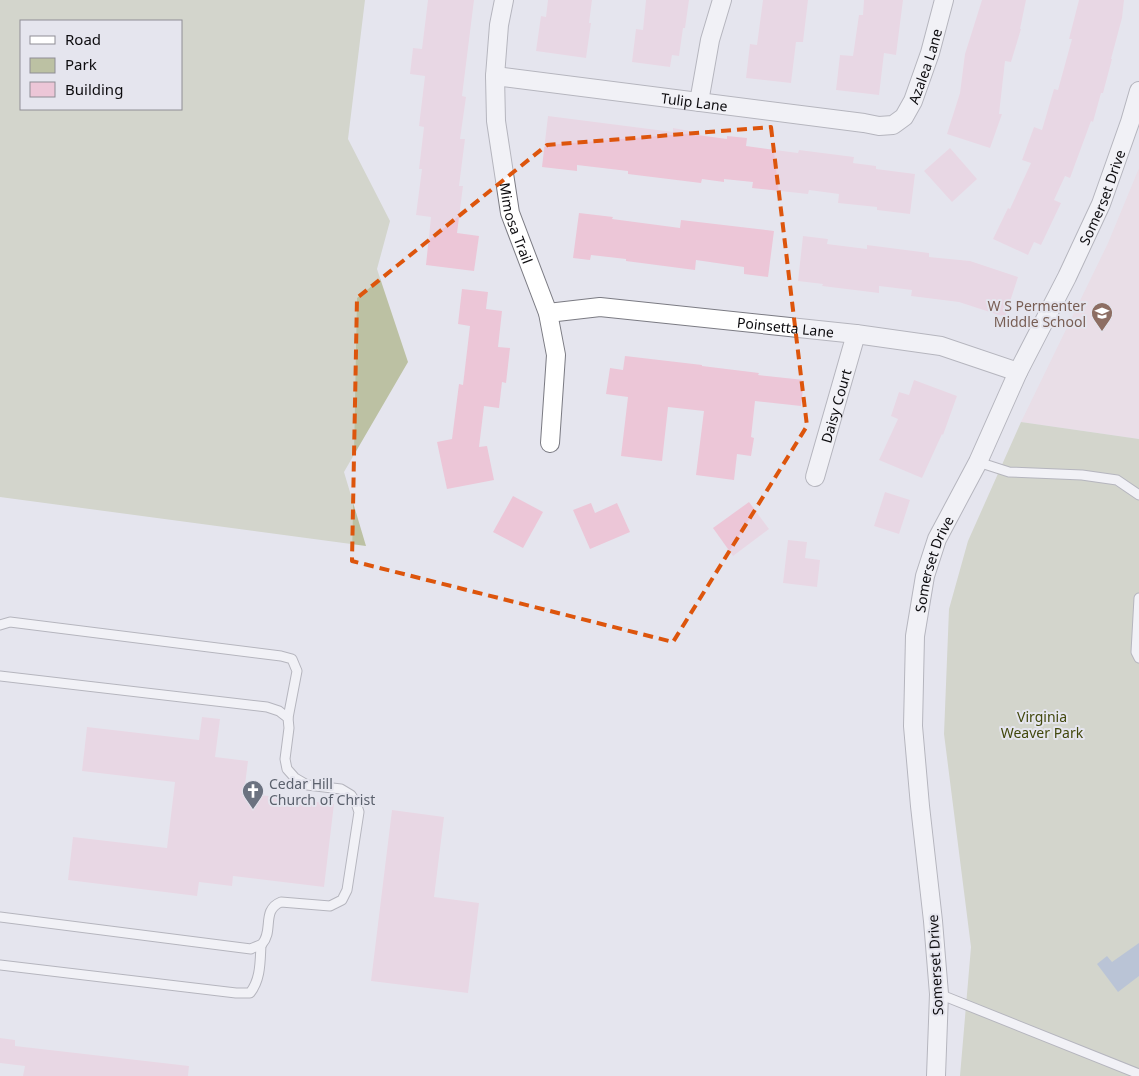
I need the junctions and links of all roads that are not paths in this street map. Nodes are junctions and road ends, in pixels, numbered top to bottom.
1 (504, 0) edge
2 (722, 0) edge
3 (944, 0) edge
4 (495, 76) junction
5 (1139, 91) edge
6 (700, 102) junction
7 (893, 125) joint
8 (548, 312) junction
9 (856, 334) junction
10 (1018, 372) junction
11 (550, 443) dead end
12 (978, 462) junction
13 (815, 477) dead end
14 (1139, 495) edge
15 (1139, 598) edge
16 (0, 625) edge
17 (1139, 658) edge
18 (0, 676) edge
19 (288, 718) junction
20 (0, 917) edge
21 (261, 945) junction
22 (0, 965) edge
23 (939, 994) junction
24 (1139, 1074) edge
25 (936, 1076) edge

1 - 4 street, Mimosa Trail
2 - 6 street
3 - 7 street, Azalea Lane
4 - 6 street, Tulip Lane
4 - 8 street, Mimosa Trail
5 - 10 street, Somerset Drive
6 - 7 street, Tulip Lane
8 - 9 street, Poinsetta Lane
8 - 11 street, Mimosa Trail
9 - 10 street, Poinsetta Lane
9 - 13 street, Daisy Court
10 - 12 street, Somerset Drive
12 - 14 lane
12 - 23 street, Somerset Drive
15 - 17 lane
16 - 19 lane
18 - 19 lane
19 - 21 lane
20 - 21 lane
21 - 22 lane
23 - 24 lane
23 - 25 street, Somerset Drive

